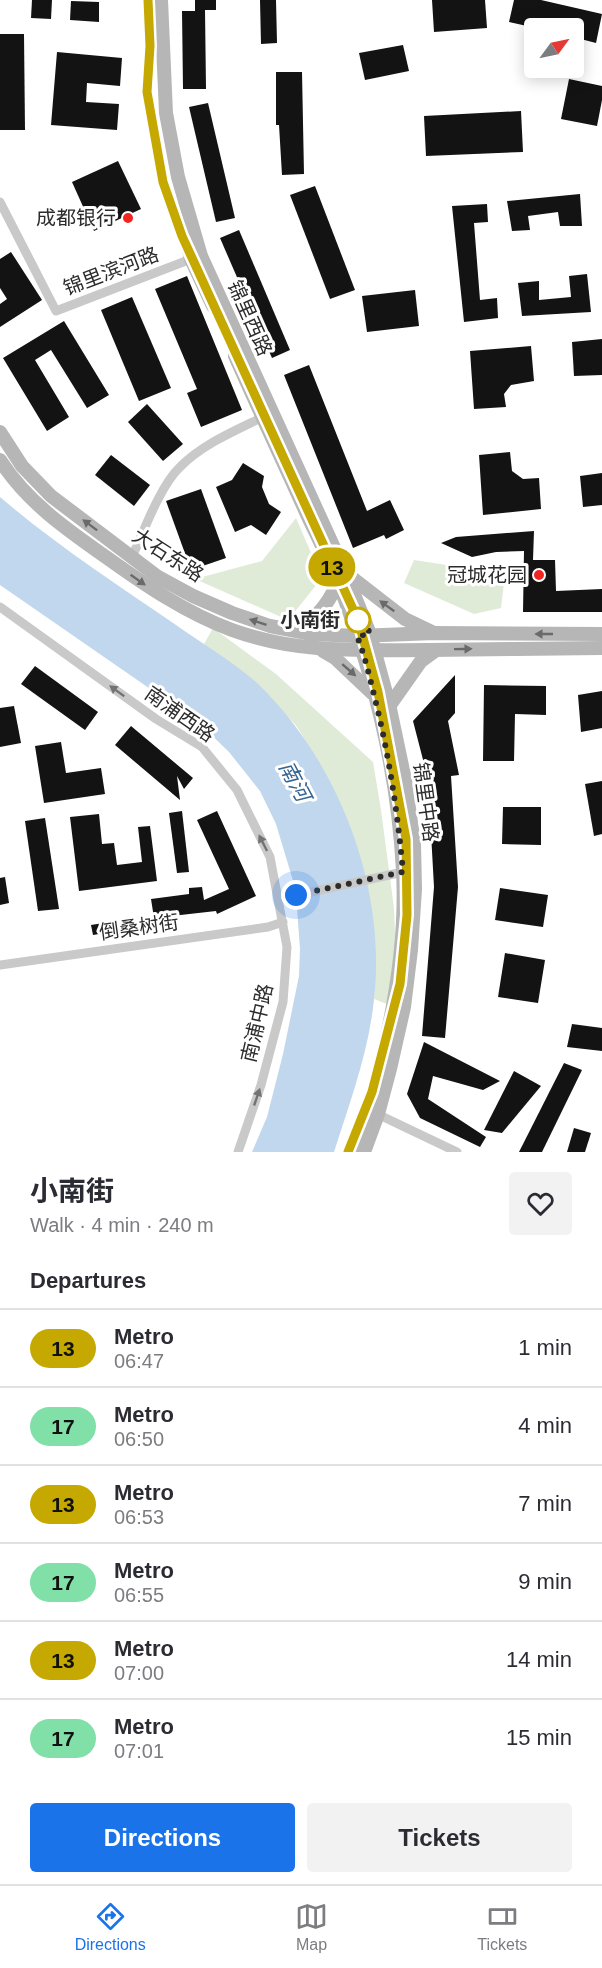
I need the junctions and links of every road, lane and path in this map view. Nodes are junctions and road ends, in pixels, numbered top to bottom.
1 (152, 0) edge
2 (161, 0) edge
3 (0, 202) edge
4 (191, 259) junction
5 (267, 415) junction
6 (0, 432) edge
7 (0, 460) edge
8 (132, 557) junction
9 (342, 578) junction
10 (0, 607) edge
11 (292, 630) junction
12 (434, 633) junction
13 (602, 634) edge
14 (363, 635) junction
15 (602, 648) edge
16 (321, 650) junction
17 (437, 650) junction
18 (369, 651) junction
19 (374, 694) junction
20 (390, 705) junction
21 (403, 872) junction
22 (279, 899) junction
23 (283, 921) junction
24 (0, 965) edge
25 (373, 1112) junction
26 (238, 1152) edge
27 (354, 1152) edge
28 (364, 1152) edge
29 (457, 1152) edge

1 - 4 main road, 锦里西路
2 - 5 main road, 锦里西路
3 - 4 street, 锦里滨河路
4 - 5 main road, 锦里西路
5 - 8 street
5 - 9 main road, 锦里西路
8 -> 6 main road, 大石东路
7 -> 16 main road, 大石东路
11 -> 8 main road, 大石东路
9 - 11 main road
12 -> 9 main road
9 - 14 main road, 锦里西路
22 -> 10 street, 南浦西路
11 - 14 main road, 大石东路
13 -> 12 main road
12 - 14 main road
14 - 18 main road, 锦里中路
17 -> 15 main road
16 - 18 main road, 大石东路
16 -> 19 main road
17 - 18 main road
17 - 20 main road
18 - 19 main road, 锦里中路
18 - 20 main road, 锦里中路
19 - 21 main road, 锦里中路
20 - 25 main road, 锦里中路
21 - 22 street
21 - 25 main road, 锦里中路
22 - 23 street, 南浦中路
23 - 24 street, 倒桑树街
26 -> 23 street, 南浦中路
25 - 27 main road, 锦里中路
25 - 28 main road, 锦里中路
25 - 29 street

